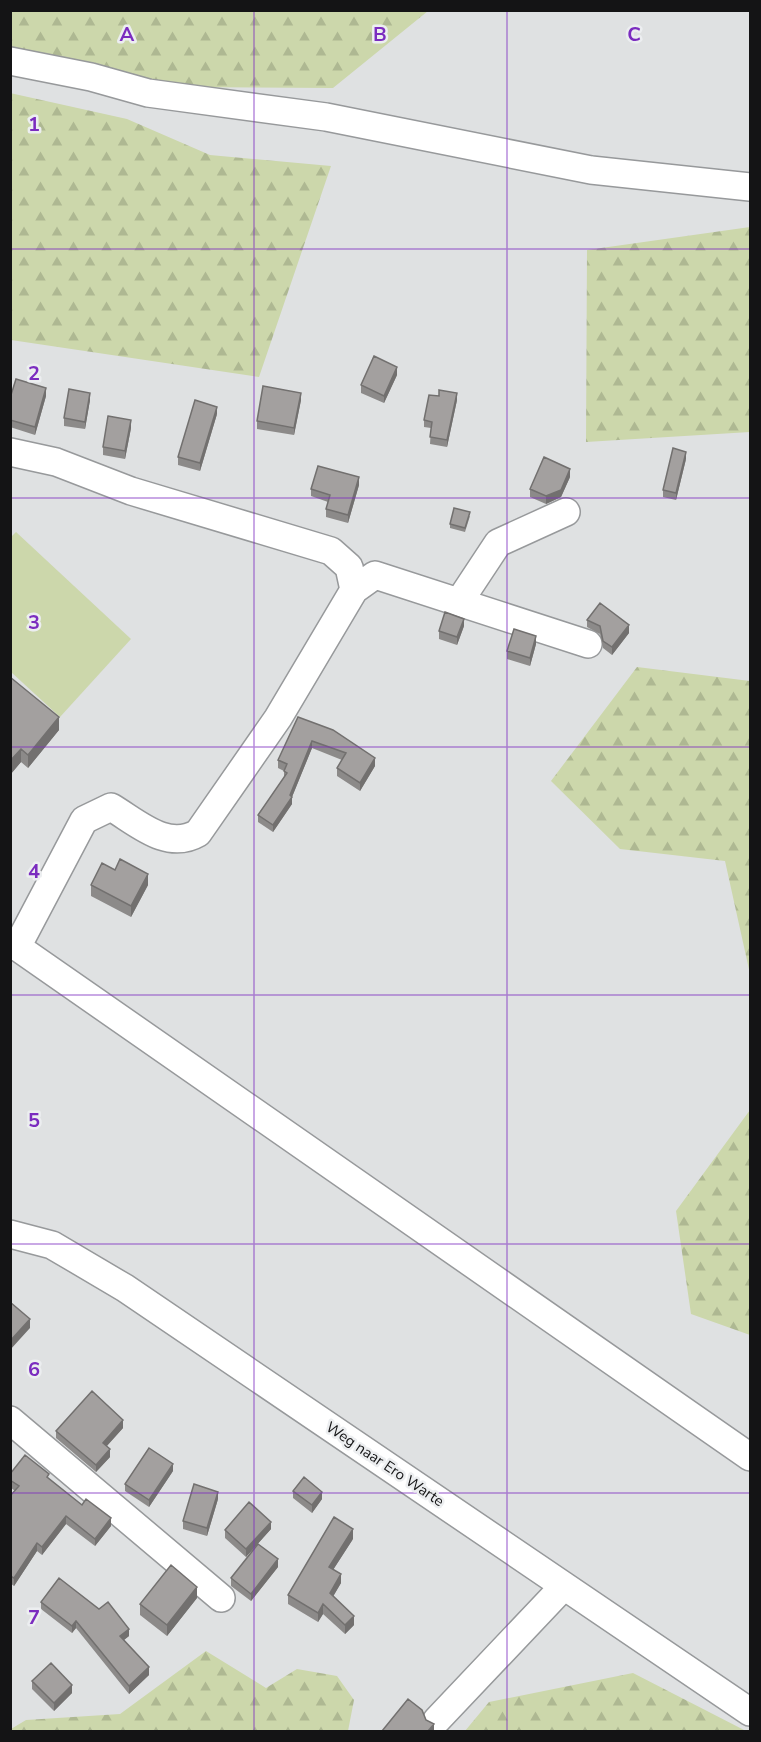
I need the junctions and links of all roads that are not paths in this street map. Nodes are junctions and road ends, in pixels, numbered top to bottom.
1 (10, 61) edge
2 (750, 187) edge
3 (10, 452) edge
4 (566, 512) dead end
5 (354, 590) junction
6 (459, 602) junction
7 (588, 644) dead end
8 (14, 944) edge
9 (10, 1234) edge
10 (10, 1420) edge
11 (750, 1457) edge
12 (564, 1586) junction
13 (221, 1598) dead end
14 (750, 1712) edge
15 (437, 1720) dead end

1 - 2 street
3 - 5 street
4 - 6 street
5 - 6 street
5 - 8 street
6 - 7 street
8 - 11 street
9 - 12 street, Weg naar Ero Warte
10 - 13 street
12 - 14 street, Weg naar Ero Warte
12 - 15 street

